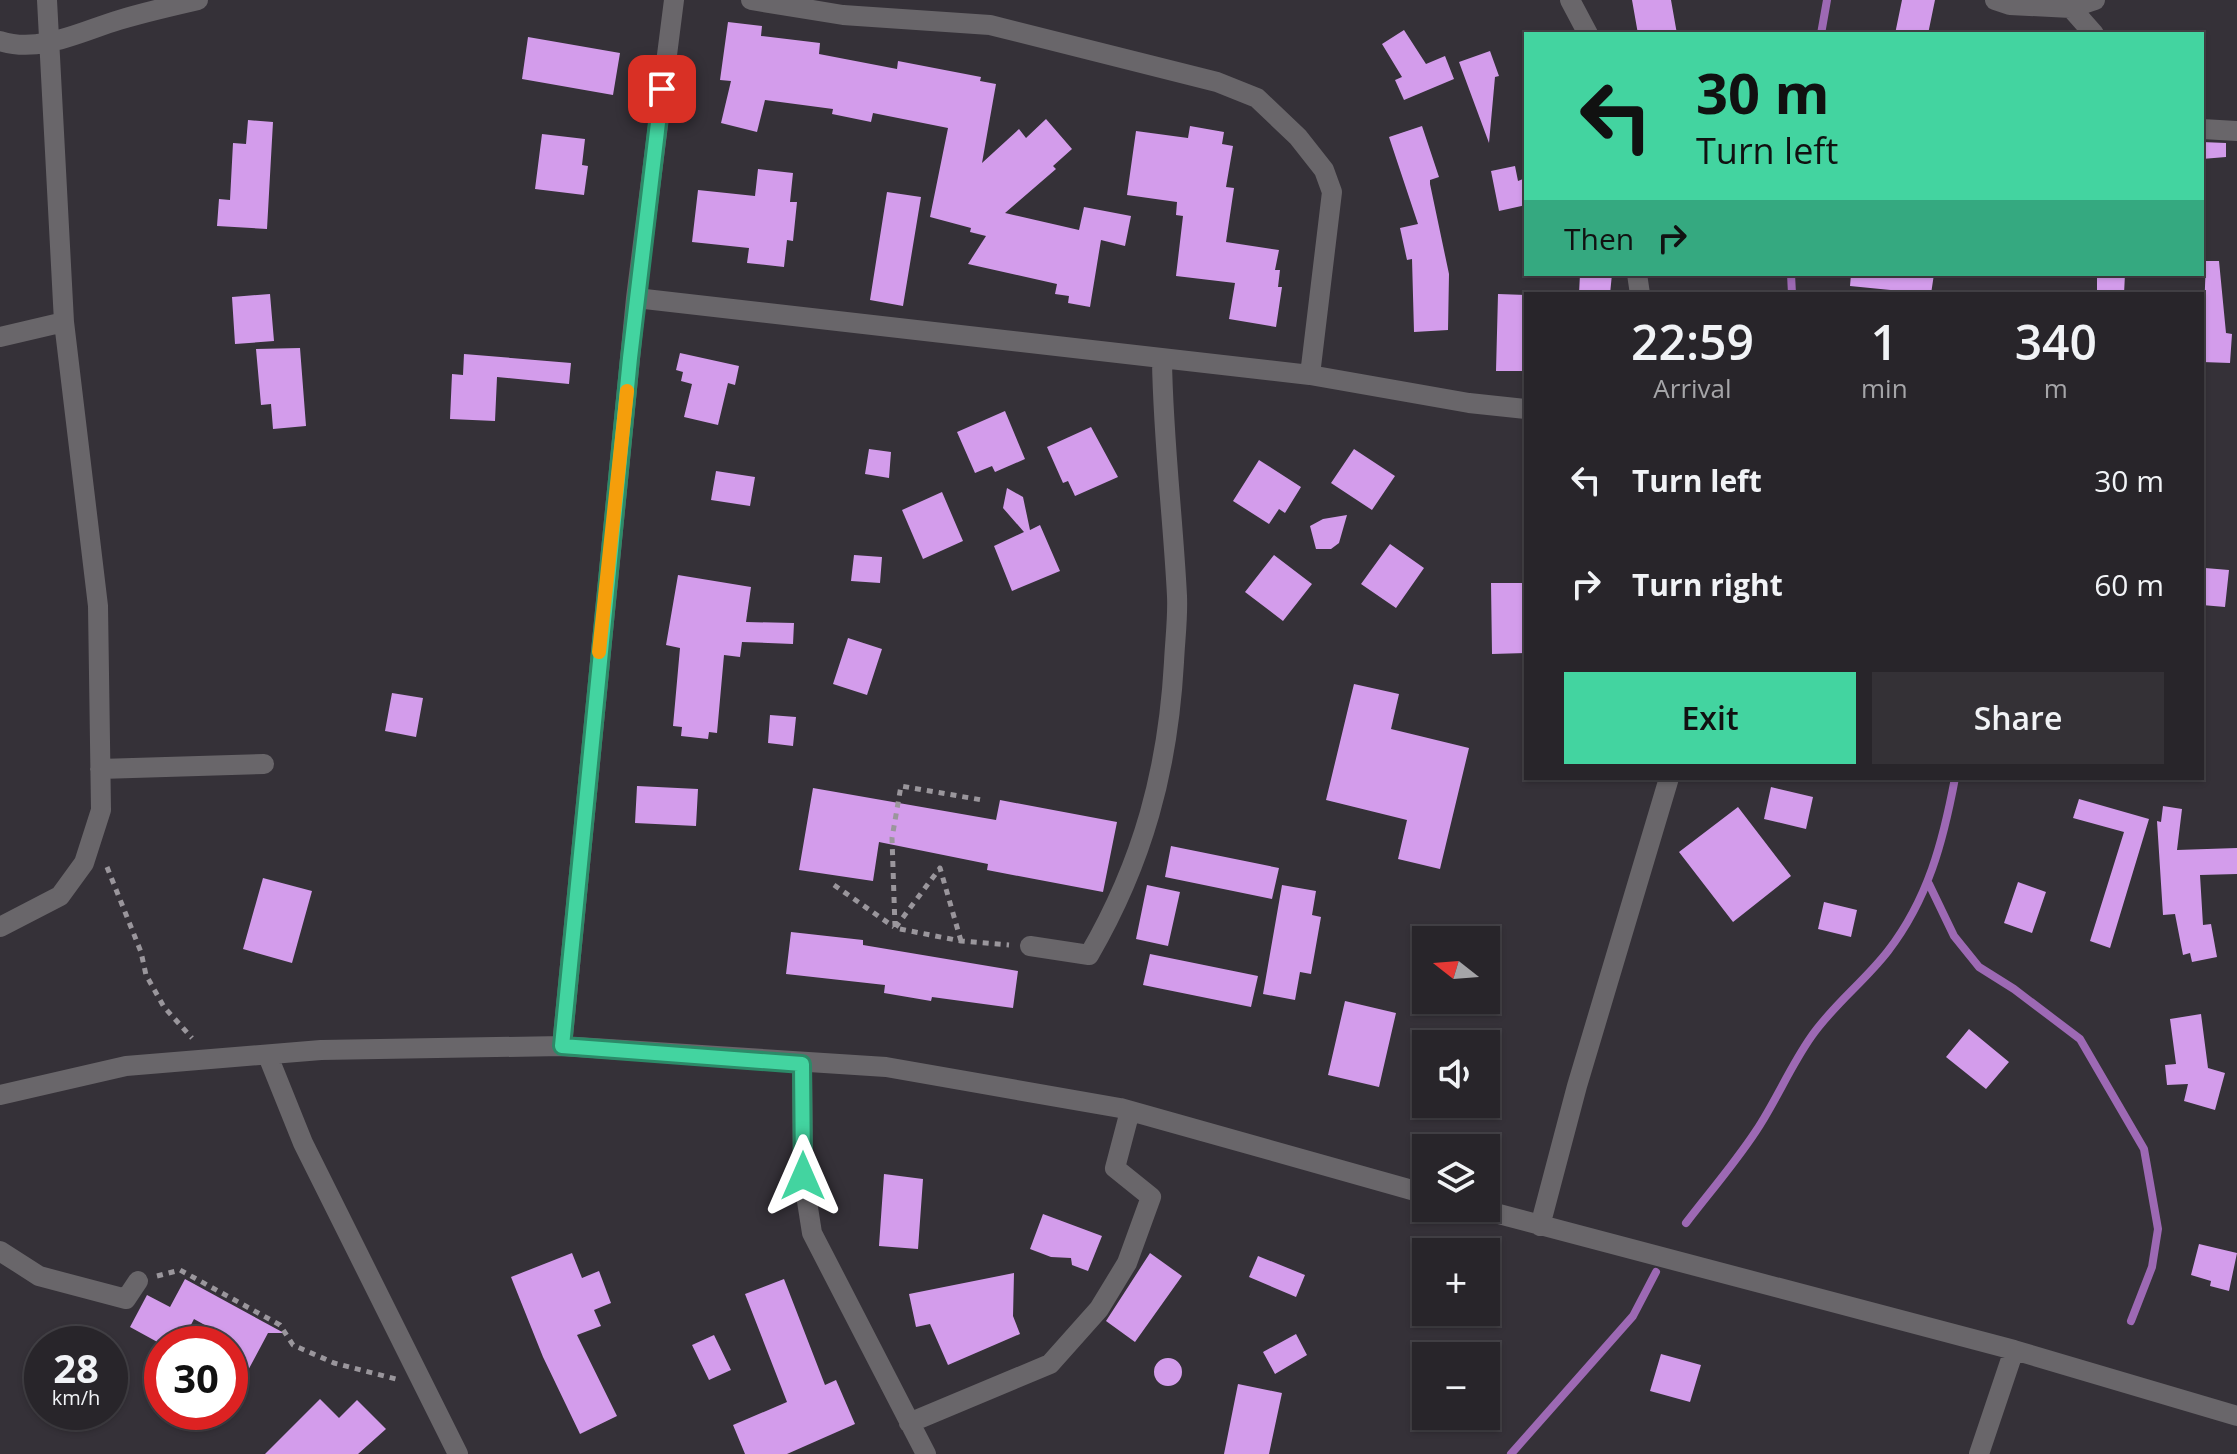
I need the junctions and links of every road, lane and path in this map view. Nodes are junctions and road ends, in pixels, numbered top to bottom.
1 (47, 0) edge
2 (198, 0) edge
3 (674, 0) edge
4 (751, 0) edge
5 (1570, 0) edge
6 (1995, 0) edge
7 (2095, 0) edge
8 (2071, 8) junction
9 (1587, 32) edge
10 (2092, 32) edge
11 (0, 41) edge
12 (52, 42) junction
13 (2204, 129) edge
14 (2237, 131) edge
15 (636, 298) junction
16 (64, 322) junction
17 (0, 337) edge
18 (1162, 360) junction
19 (1310, 375) junction
20 (1524, 409) edge
21 (264, 764) dead end
22 (100, 769) junction
23 (1668, 780) edge
24 (982, 800) dead end
25 (88, 851) junction
26 (834, 885) dead end
27 (0, 927) edge
28 (895, 928) junction
29 (961, 941) junction
30 (1030, 946) joint
31 (562, 1046) junction
32 (268, 1056) junction
33 (211, 1060) junction
34 (802, 1064) junction
35 (0, 1095) edge
36 (1130, 1111) junction
37 (1412, 1190) edge
38 (1500, 1215) edge
39 (1540, 1226) junction
40 (0, 1251) edge
41 (138, 1281) joint
42 (2014, 1350) junction
43 (424, 1386) junction
44 (2237, 1416) edge
45 (909, 1423) junction
46 (458, 1454) edge
47 (926, 1454) edge
48 (1979, 1454) edge

1 - 12 street
2 - 12 street
3 - 15 street
4 - 19 street
5 - 9 street
6 - 8 street
7 - 8 street
8 - 10 street
11 - 12 street
12 - 16 street
13 - 14 street
15 - 18 street
15 - 31 street
16 - 17 street
16 - 22 street
18 - 19 street
18 - 30 street
19 - 20 street
21 - 22 street
22 - 25 street
23 - 39 street
24 - 28 path
25 - 27 street
25 - 33 path
26 - 28 path
28 - 29 path
28 - 29 path
29 - 30 path
31 - 32 street
31 - 34 street
32 - 33 street
32 - 43 street
33 - 35 street
34 - 36 street
34 - 45 street
36 - 37 street
36 - 45 street
38 - 39 street
39 - 42 street
40 - 41 street
41 - 43 path
42 - 44 street
42 - 48 street
43 - 46 street
45 - 47 street

